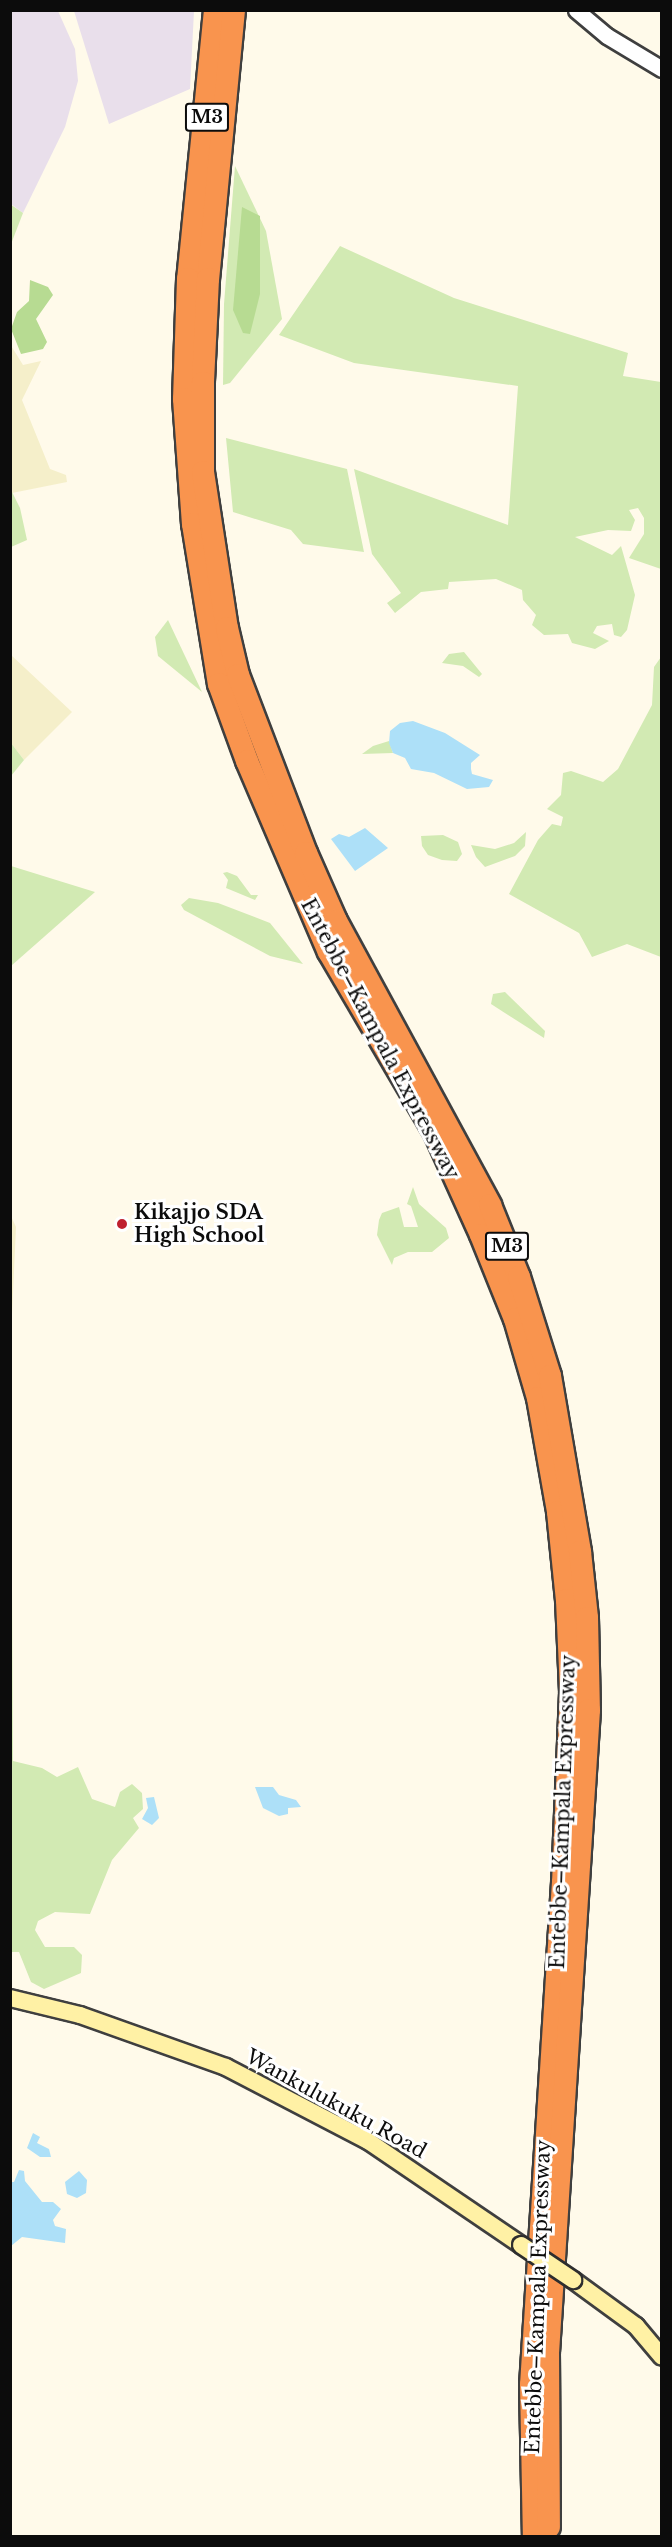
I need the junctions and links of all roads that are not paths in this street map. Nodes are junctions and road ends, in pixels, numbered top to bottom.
1 (215, 10) edge
2 (234, 10) edge
3 (576, 10) edge
4 (662, 69) edge
5 (10, 1998) edge
6 (662, 2356) edge
7 (534, 2536) edge
8 (549, 2536) edge

1 - 7 highway, Entebbe–Kampala Expressway / M3
2 - 8 highway, Entebbe–Kampala Expressway / M3
3 - 4 street
5 - 6 main road, Wankulukuku Road, bridge

